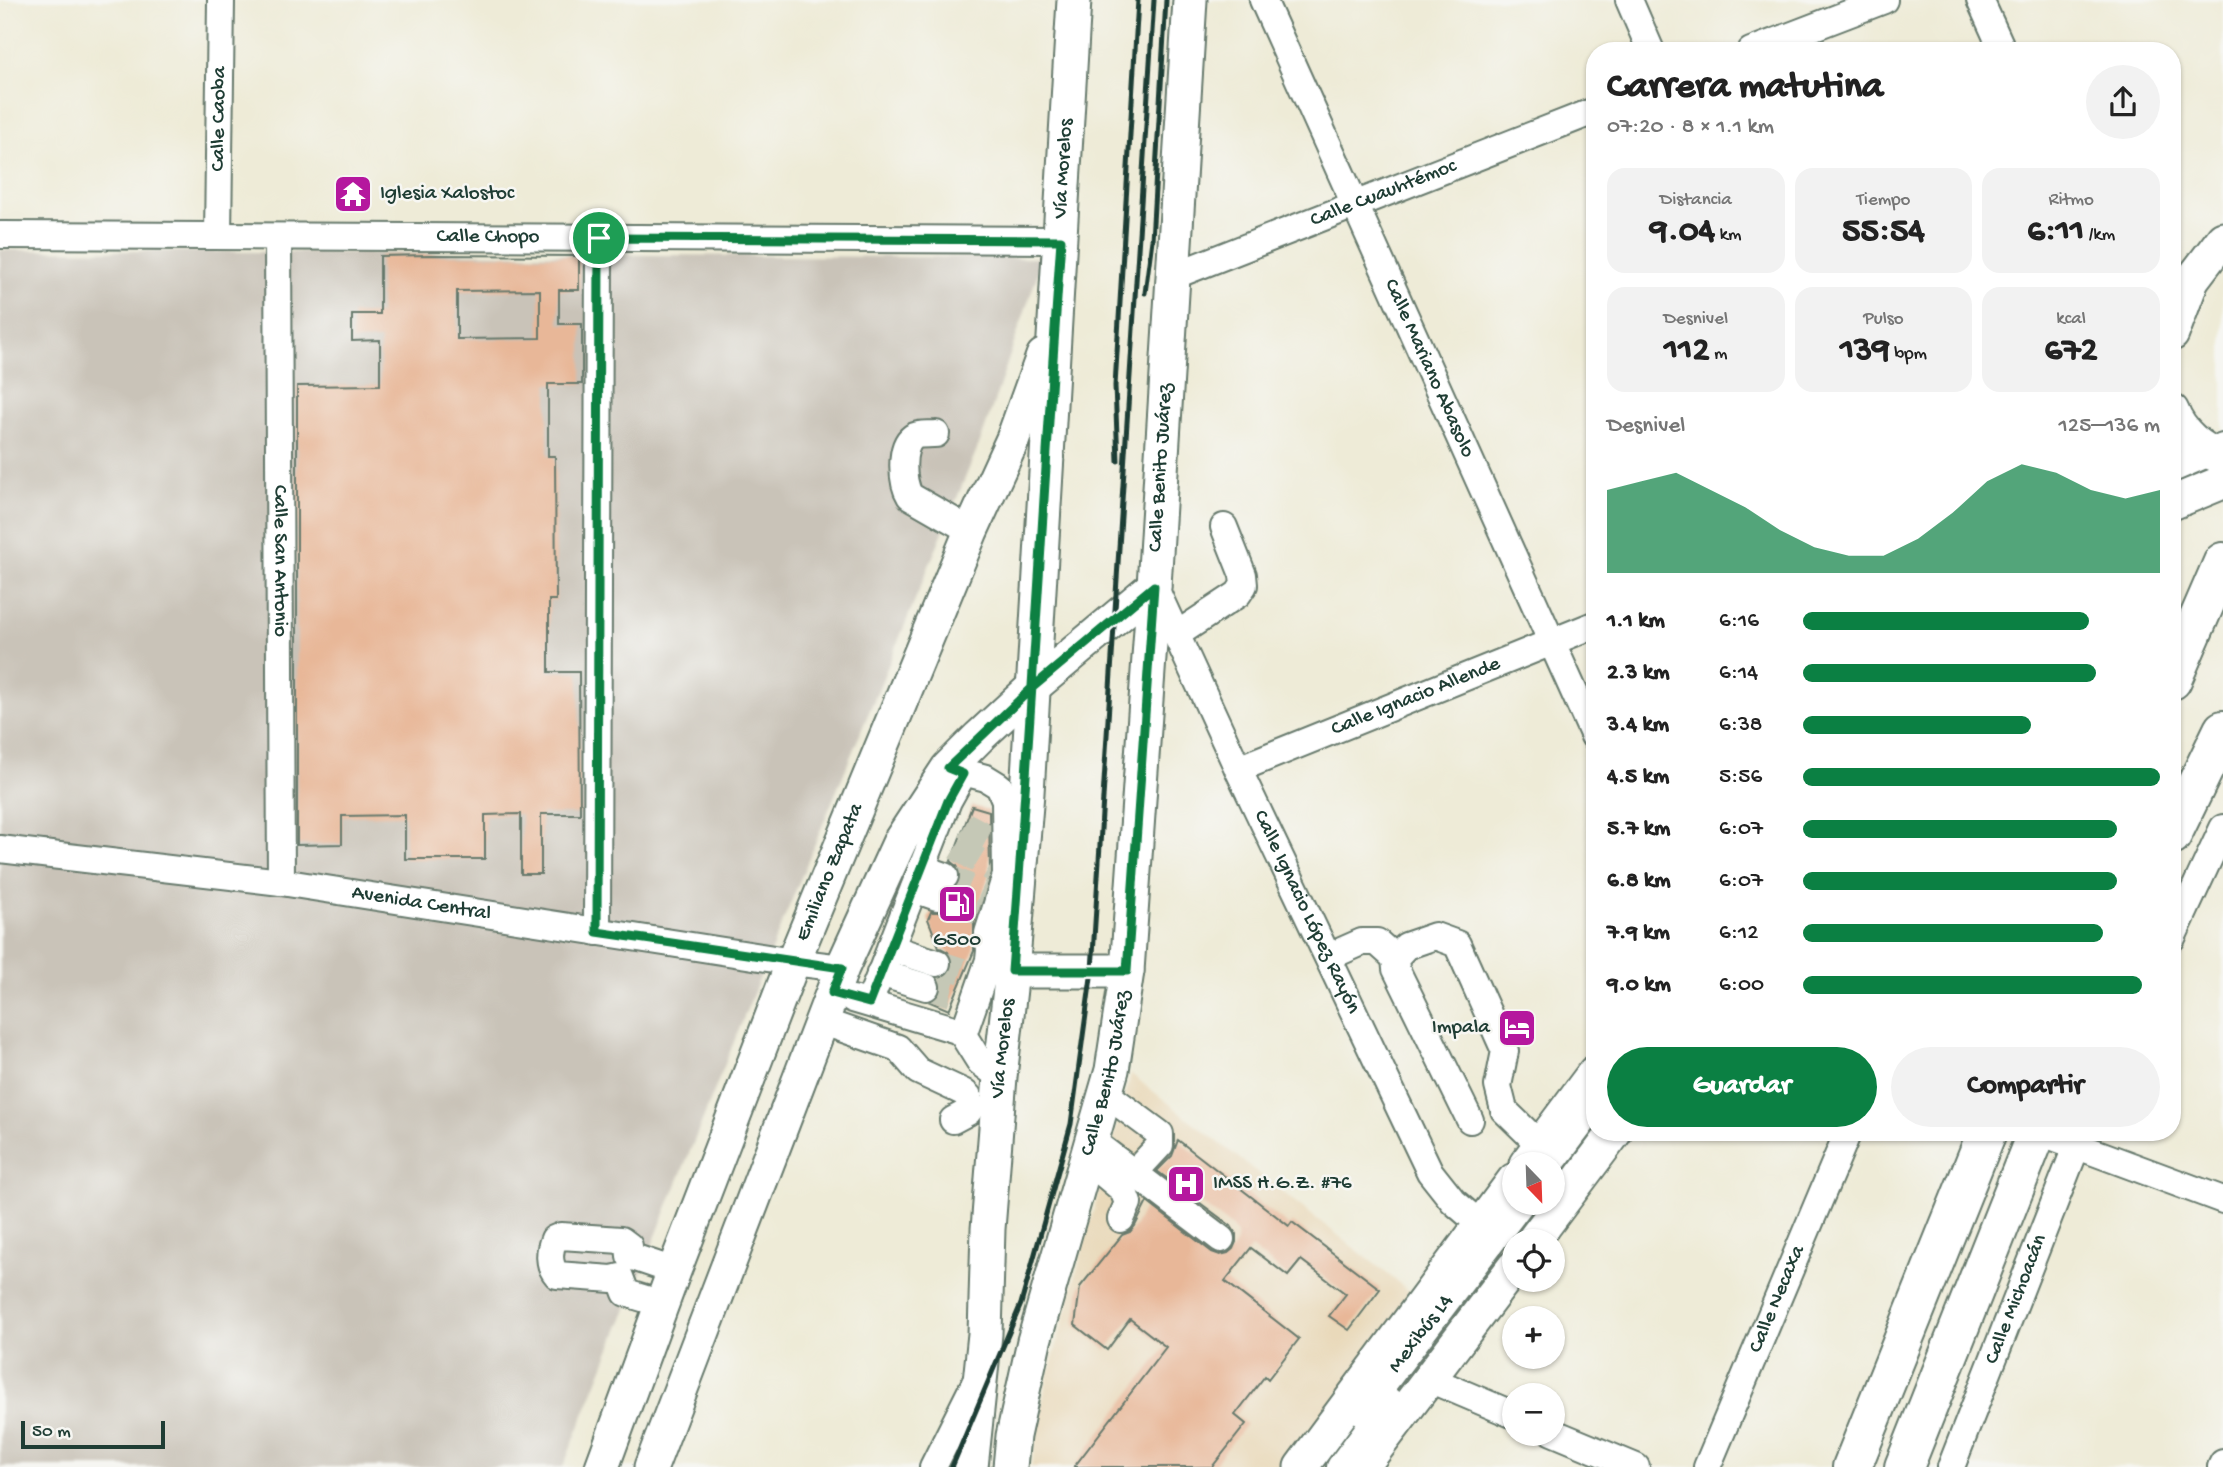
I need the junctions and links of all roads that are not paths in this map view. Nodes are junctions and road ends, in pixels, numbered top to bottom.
1 (221, 0) edge
2 (1074, 0) edge
3 (1191, 0) edge
4 (1263, 0) edge
5 (1629, 0) edge
6 (1884, 0) edge
7 (1980, 0) edge
8 (1647, 42) edge
9 (1774, 42) edge
10 (1999, 42) edge
11 (1586, 114) edge
12 (1354, 205) junction
13 (0, 235) edge
14 (218, 236) junction
15 (278, 237) junction
16 (599, 238) junction
17 (2223, 239) edge
18 (1061, 240) junction
19 (1173, 276) junction
20 (2193, 277) junction
21 (2181, 294) edge
22 (2181, 310) edge
23 (1055, 321) junction
24 (2181, 428) edge
25 (936, 435) dead end
26 (2218, 452) edge
27 (2181, 466) edge
28 (2223, 482) edge
29 (2181, 499) edge
30 (1224, 527) dead end
31 (971, 531) junction
32 (2223, 562) edge
33 (1154, 586) junction
34 (1586, 628) edge
35 (1176, 635) junction
36 (1551, 642) junction
37 (2181, 659) edge
38 (1033, 687) junction
39 (1586, 719) edge
40 (2223, 730) edge
41 (1238, 769) junction
42 (2181, 816) edge
43 (975, 817) junction
44 (2223, 828) edge
45 (0, 849) edge
46 (2216, 857) edge
47 (281, 882) junction
48 (863, 920) junction
49 (2181, 921) edge
50 (597, 932) junction
51 (893, 942) junction
52 (1328, 957) junction
53 (1395, 958) junction
54 (793, 962) junction
55 (1127, 971) junction
56 (880, 974) junction
57 (980, 981) junction
58 (832, 994) junction
59 (869, 1003) junction
60 (963, 1035) junction
61 (1000, 1077) junction
62 (1586, 1085) edge
63 (1106, 1094) junction
64 (1586, 1114) edge
65 (953, 1120) dead end
66 (1470, 1120) dead end
67 (1586, 1139) edge
68 (1608, 1141) edge
69 (1844, 1141) edge
70 (1983, 1141) edge
71 (2035, 1141) edge
72 (2078, 1141) edge
73 (2084, 1141) edge
74 (1090, 1150) junction
75 (1535, 1152) edge
76 (1543, 1152) edge
77 (1545, 1152) edge
78 (1565, 1167) edge
79 (1134, 1173) junction
80 (1502, 1196) edge
81 (2223, 1200) edge
82 (1512, 1215) edge
83 (1528, 1215) edge
84 (1121, 1219) dead end
85 (1481, 1225) junction
86 (1543, 1229) edge
87 (1221, 1239) dead end
88 (674, 1271) junction
89 (1502, 1283) edge
90 (662, 1304) junction
91 (980, 1371) junction
92 (1429, 1379) junction
93 (1502, 1410) edge
94 (1565, 1437) edge
95 (602, 1467) edge
96 (651, 1467) edge
97 (933, 1467) edge
98 (971, 1467) edge
99 (1010, 1467) edge
100 (1301, 1467) edge
101 (1320, 1467) edge
102 (1340, 1467) edge
103 (1362, 1467) edge
104 (1636, 1467) edge
105 (1707, 1467) edge
106 (1852, 1467) edge
107 (1904, 1467) edge
108 (1951, 1467) edge

1 - 14 street, Calle Caoba
2 - 18 main road, Vía Morelos
3 - 19 main road, Calle Benito Juárez
4 - 12 street, Calle Mariano Abasolo
5 - 8 street
6 - 9 street
7 - 10 street
11 - 12 street, Calle Cuauhtémoc
12 - 19 street, Calle Cuauhtémoc
12 - 36 street, Calle Mariano Abasolo
13 - 14 street, Calle Chopo
14 - 15 street, Calle Chopo
15 - 16 street, Calle Chopo
15 - 47 street, Calle San Antonio
16 - 18 street, Calle Chopo
16 - 50 street
17 - 20 main road
18 - 23 main road, Vía Morelos
19 - 33 main road, Calle Benito Juárez
20 - 21 main road
20 - 22 main road
23 - 31 main road, Emiliano Zapata
23 - 38 main road, Vía Morelos
24 - 26 main road
25 - 31 street
26 - 27 street
28 - 29 main road
30 - 35 street
31 - 54 main road, Emiliano Zapata
32 - 37 highway
33 - 35 street, Calle Ignacio López Rayón
33 - 38 main road
33 - 55 main road, Calle Benito Juárez
34 - 36 street, Calle Ignacio Allende
35 - 41 street, Calle Ignacio López Rayón
36 - 39 street, Calle Mariano Abasolo
36 - 41 street, Calle Ignacio Allende
38 - 43 main road
38 - 43 main road, Vía Morelos
40 - 42 highway
41 - 52 street, Calle Ignacio López Rayón
43 - 48 main road
43 - 51 street
43 - 57 main road, Vía Morelos
43 - 57 street
44 - 46 street
45 - 47 street, Avenida Central
46 - 49 street
47 - 50 street, Avenida Central
48 - 51 street
48 - 58 main road
50 - 54 street, Avenida Central
51 - 56 street
51 - 56 street
52 - 53 street
52 - 85 street, Calle Ignacio López Rayón
53 - 66 street
53 - 75 street
54 - 58 street, Avenida Central
54 - 88 main road, Emiliano Zapata
55 - 57 main road
55 - 63 main road, Calle Benito Juárez
56 - 59 street
57 - 60 street
57 - 61 main road, Vía Morelos
58 - 59 street
58 - 65 street
58 - 96 main road
59 - 60 street
60 - 61 street
61 - 91 main road, Vía Morelos
62 - 76 main road
63 - 74 main road, Calle Benito Juárez
63 - 79 street
64 - 77 street
67 - 78 street
68 - 86 main road
69 - 105 street, Calle Necaxa
70 - 106 highway
71 - 107 highway
72 - 108 street, Calle Michoacán
73 - 81 street
74 - 79 street
74 - 84 street
74 - 99 main road, Calle Benito Juárez
79 - 87 street
80 - 85 main road
82 - 101 street, Mexibús L4
83 - 102 street, Mexibús L4
85 - 100 main road
88 - 90 main road, Emiliano Zapata
88 - 90 street
89 - 92 main road
90 - 95 main road, Emiliano Zapata
91 - 97 street
91 - 98 main road, Vía Morelos
92 - 93 street
92 - 103 main road
94 - 104 street

